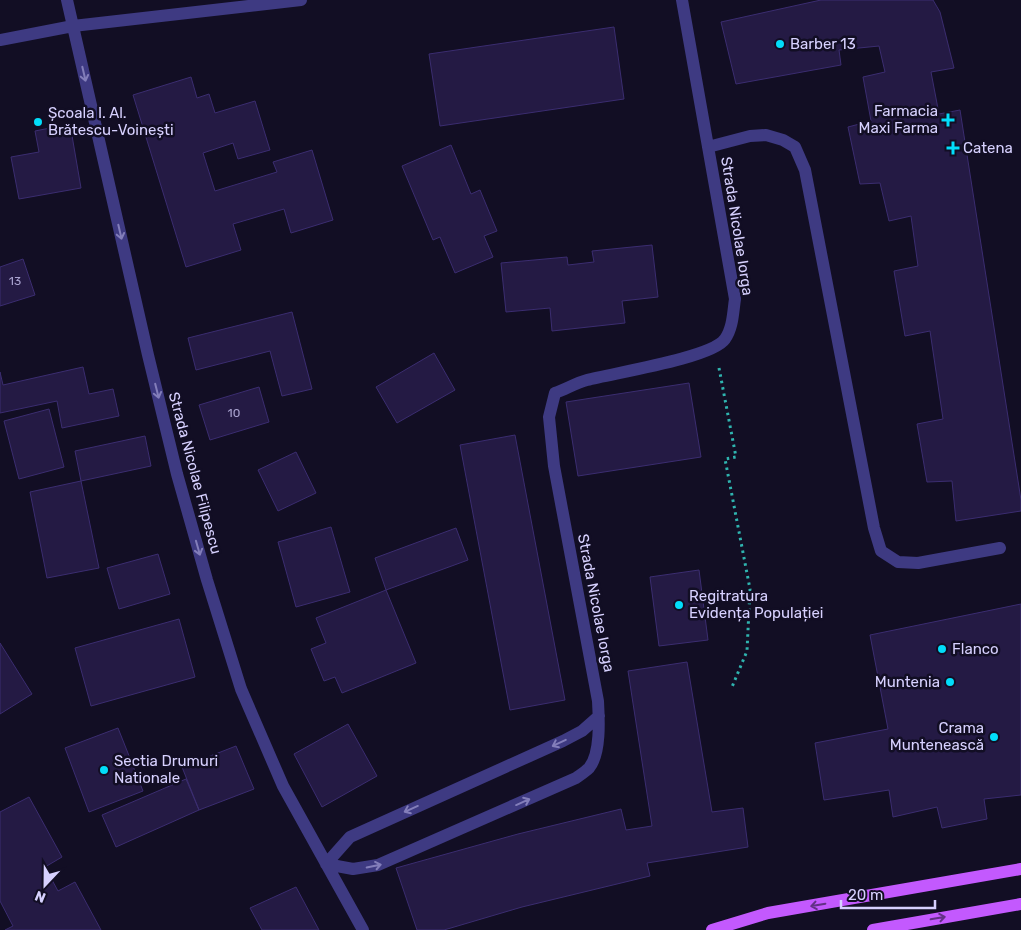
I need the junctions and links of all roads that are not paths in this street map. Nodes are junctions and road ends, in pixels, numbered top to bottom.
1 (67, 0) edge
2 (301, 0) edge
3 (682, 0) edge
4 (73, 26) junction
5 (0, 40) edge
6 (708, 147) junction
7 (1000, 548) dead end
8 (599, 716) junction
9 (326, 864) junction
10 (1021, 869) edge
11 (1021, 904) edge
12 (363, 930) edge
13 (712, 930) edge
14 (873, 930) edge

1 - 4 street, Strada Nicolae Filipescu
2 - 4 street
3 - 6 street, Strada Nicolae Iorga
4 - 5 street
4 -> 9 street, Strada Nicolae Filipescu
6 - 7 street
6 - 8 street, Strada Nicolae Iorga
8 -> 9 street
9 -> 8 street
9 - 12 street, Strada Nicolae Filipescu
10 -> 13 main road
14 -> 11 main road

